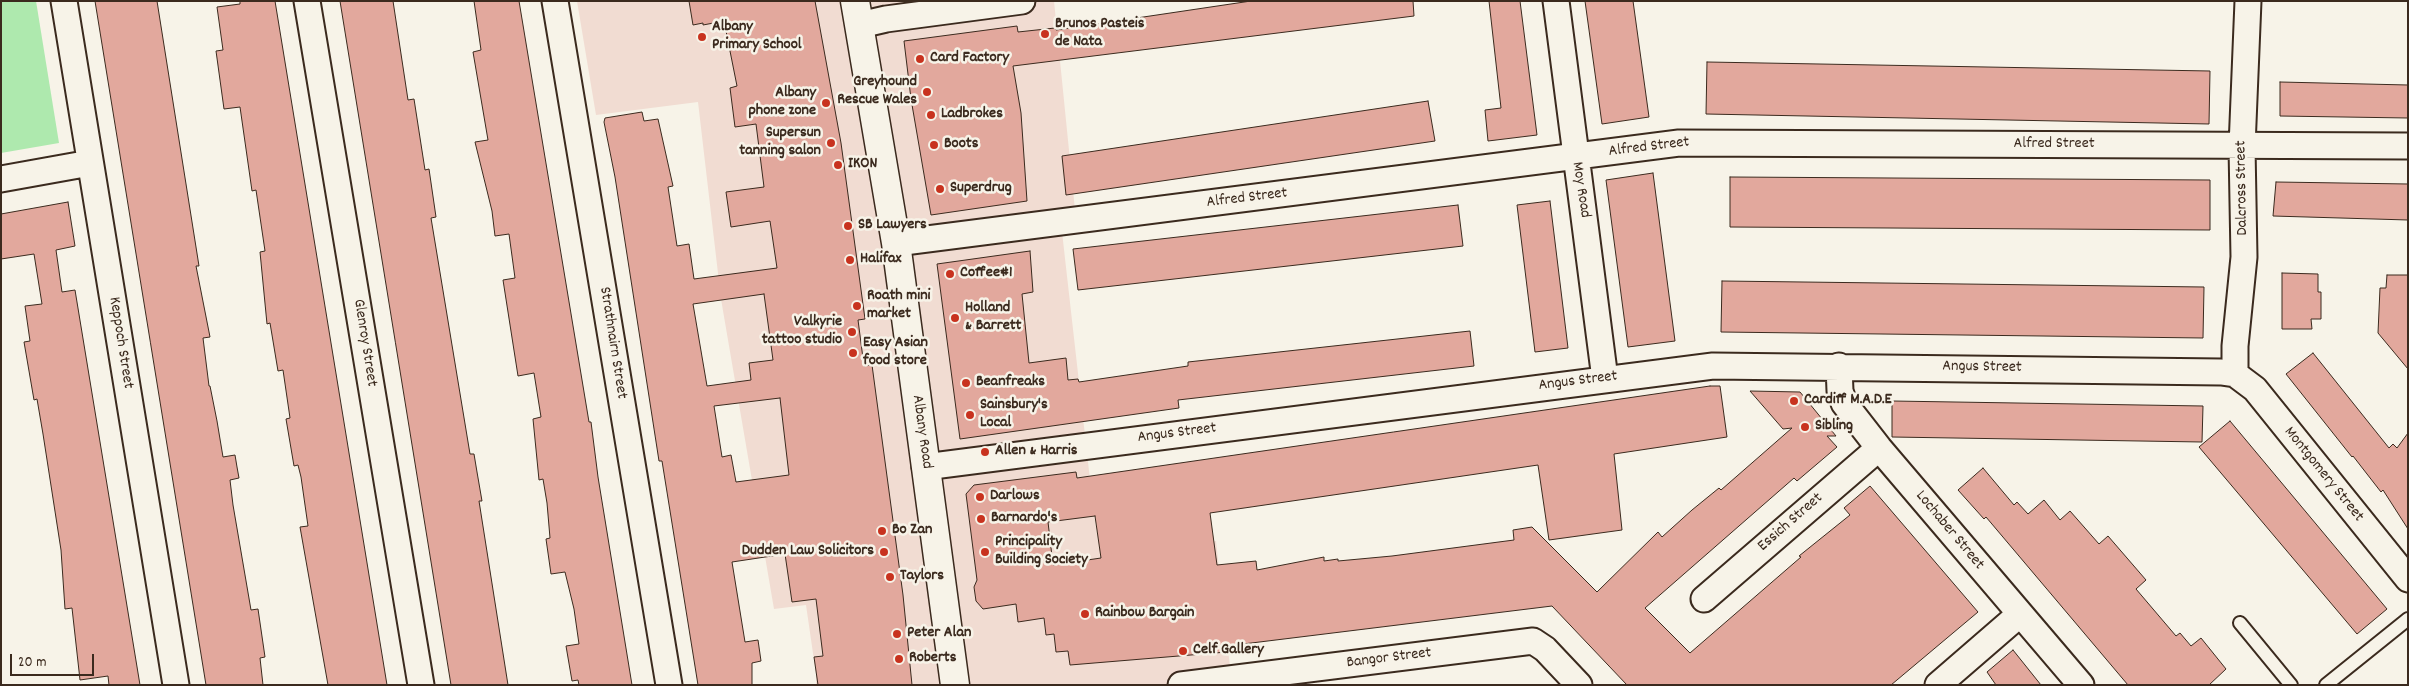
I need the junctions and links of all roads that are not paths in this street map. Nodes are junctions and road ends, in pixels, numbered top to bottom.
1 (64, 1) edge
2 (307, 1) edge
3 (555, 1) edge
4 (1022, 1) edge
5 (1556, 1) edge
6 (2248, 1) edge
7 (857, 13) edge
8 (2408, 146) edge
9 (2242, 147) junction
10 (1575, 157) junction
11 (90, 163) junction
12 (1, 179) edge
13 (896, 243) junction
14 (1838, 366) junction
15 (2235, 374) junction
16 (1605, 379) junction
17 (1878, 448) junction
18 (925, 467) junction
19 (2408, 580) edge
20 (1704, 599) dead end
21 (2020, 614) junction
22 (2408, 619) edge
23 (2240, 623) dead end
24 (176, 685) edge
25 (421, 685) edge
26 (669, 685) edge
27 (955, 685) edge
28 (1181, 685) edge
29 (1579, 685) edge
30 (1938, 685) edge
31 (2081, 685) edge
32 (2291, 685) edge
33 (2326, 685) edge

1 - 11 street, Keppoch Street
2 - 25 street, Glenroy Street
3 - 26 street, Strathnairn Street
4 - 7 street
5 - 10 street, Moy Road
6 - 9 street, Dalcross Street
7 - 13 main road, Albany Road
8 - 9 street, Alfred Street
9 - 10 street, Alfred Street
9 - 15 street, Dalcross Street
10 - 13 street, Alfred Street
10 - 16 street, Moy Road
11 - 12 street
11 - 24 street, Keppoch Street
13 - 18 main road, Albany Road
14 - 15 street, Angus Street
14 - 16 street, Angus Street
14 - 17 street, Lochaber Street
15 - 19 street, Montgomery Street
16 - 18 street, Angus Street
17 - 20 street, Essich Street
17 - 21 street, Lochaber Street
18 - 27 main road, Albany Road
21 - 30 street
21 - 31 street, Lochaber Street
22 - 33 lane
23 - 32 lane
28 - 29 street, Bangor Street

